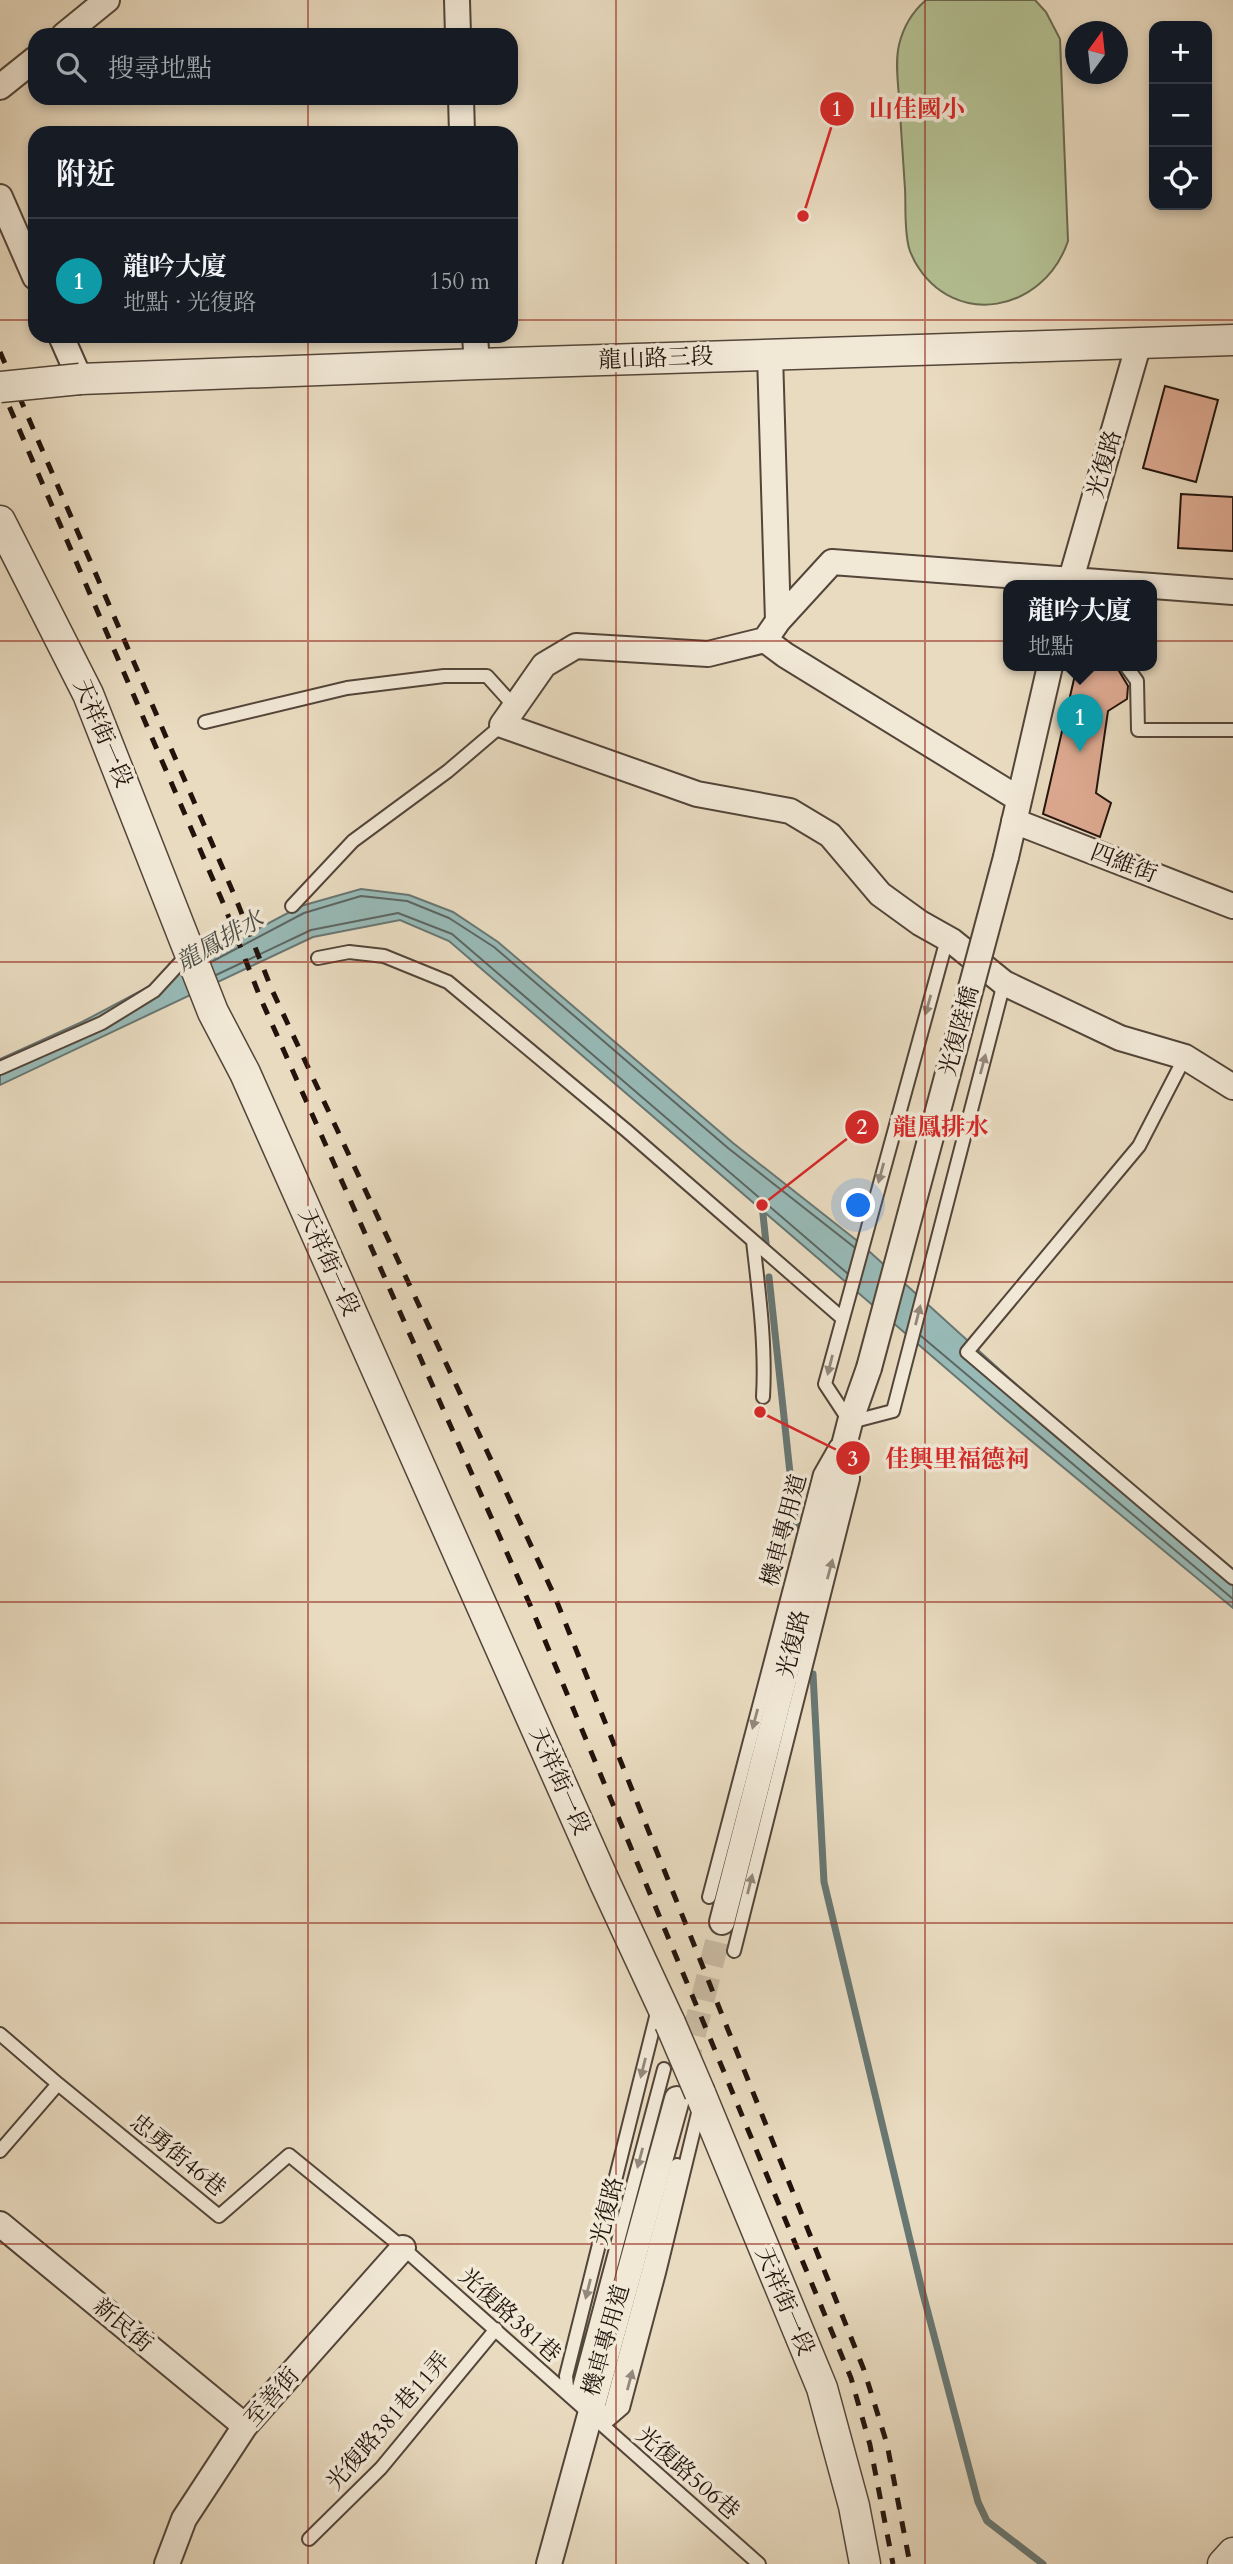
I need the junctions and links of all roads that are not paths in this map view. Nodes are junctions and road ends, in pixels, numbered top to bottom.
1 (107, 0) edge
2 (457, 0) edge
3 (73, 28) edge
4 (458, 28) edge
5 (28, 65) edge
6 (0, 87) edge
7 (461, 105) edge
8 (462, 126) edge
9 (0, 197) edge
10 (24, 223) edge
11 (28, 243) edge
12 (1233, 341) edge
13 (64, 343) edge
14 (1139, 343) junction
15 (476, 350) edge
16 (770, 355) junction
17 (80, 379) junction
18 (0, 387) edge
19 (0, 521) edge
20 (1046, 580) edge
21 (1071, 580) edge
22 (1157, 587) edge
23 (1233, 592) edge
24 (772, 630) junction
25 (1050, 671) edge
26 (1130, 671) edge
27 (509, 716) junction
28 (205, 722) dead end
29 (1233, 730) edge
30 (1017, 810) junction
31 (292, 906) dead end
32 (1233, 906) edge
33 (947, 939) junction
34 (190, 952) junction
35 (318, 958) dead end
36 (1004, 983) junction
37 (1185, 1057) junction
38 (0, 1068) edge
39 (1233, 1087) edge
40 (753, 1241) junction
41 (842, 1318) junction
42 (869, 1367) joint
43 (763, 1397) dead end
44 (850, 1422) junction
45 (1233, 1578) edge
46 (709, 1897) dead end
47 (722, 1922) tunnel mouth
48 (734, 1951) dead end
49 (665, 2012) junction
50 (0, 2034) edge
51 (664, 2069) dead end
52 (58, 2084) junction
53 (692, 2103) junction
54 (0, 2151) edge
55 (0, 2224) edge
56 (403, 2248) junction
57 (496, 2329) junction
58 (589, 2414) junction
59 (245, 2426) junction
60 (309, 2539) dead end
61 (1233, 2553) edge
62 (167, 2564) edge
63 (549, 2564) edge
64 (759, 2564) edge
65 (865, 2564) edge
66 (1223, 2564) edge

1 - 3 street
2 - 4 street
5 - 6 street
7 - 8 street
9 - 10 street
10 - 11 street
12 - 14 street, 龍山路三段
13 - 17 street
14 - 16 street, 龍山路三段
14 - 21 street, 光復路
15 - 16 street, 龍山路三段
15 - 17 street, 龍山路三段
16 - 24 street
17 - 18 street, 龍山路三段, bridge
19 - 34 street, 天祥街一段
20 - 24 street
22 - 23 street
24 - 27 street
24 - 30 street, 四維街
25 - 30 street
26 - 29 lane
27 - 28 lane
27 - 31 lane
27 - 33 street
30 - 32 street, 四維街
30 - 42 street, 光復陸橋, bridge
33 - 36 street
33 -> 41 lane
34 - 38 lane
34 - 49 street, 天祥街一段
35 - 40 lane
36 - 37 street
44 -> 36 lane
37 - 39 street
37 - 45 lane
40 - 41 lane
40 - 43 lane
41 -> 44 lane
42 - 44 street, 光復路
44 -> 46 lane, 機車專用道
44 - 47 street, 光復路
48 -> 44 lane
49 - 53 street, 天祥街一段, bridge
49 -> 58 lane, 光復路
50 - 52 lane
51 -> 58 lane, 機車專用道
52 - 54 lane
52 - 56 lane, 忠勇街46巷
53 - 58 street, 光復路
53 - 65 street, 天祥街一段
55 - 59 street, 新民街
56 - 57 lane, 光復路381巷
56 - 59 street, 至善街
57 - 58 lane, 光復路381巷
57 - 60 lane, 光復路381巷11弄
58 - 63 street, 光復路
58 - 64 lane, 光復路506巷
59 - 62 street, 至善街
61 - 66 street

